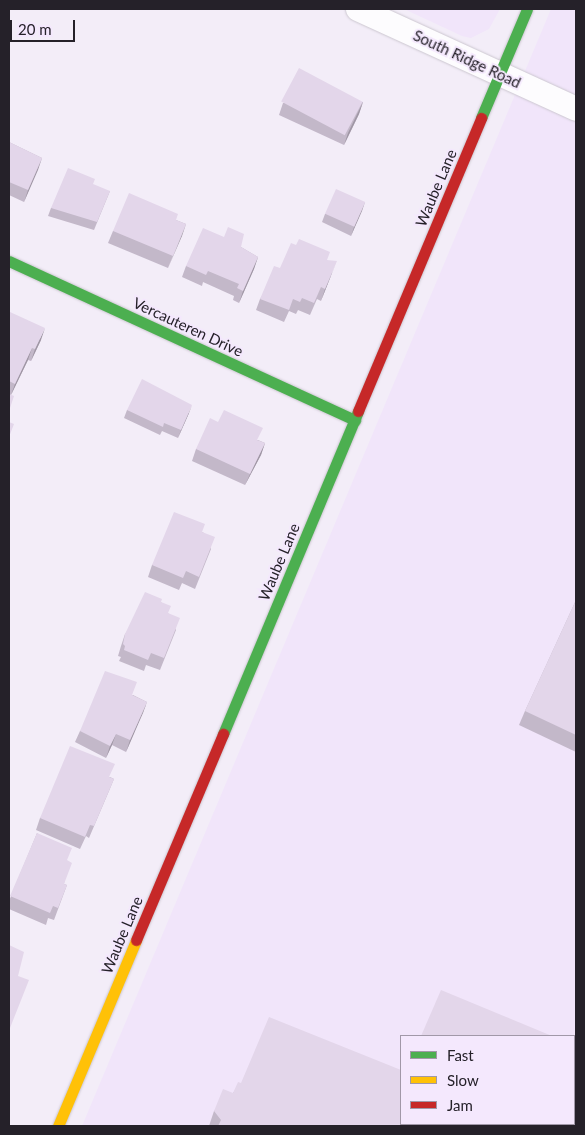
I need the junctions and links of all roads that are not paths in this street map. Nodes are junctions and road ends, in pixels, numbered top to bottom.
1 (358, 9) edge
2 (528, 9) edge
3 (500, 74) junction
4 (576, 109) edge
5 (9, 260) edge
6 (355, 420) junction
7 (58, 1126) edge

1 - 3 street, South Ridge Road
2 - 3 main road, Waube Lane
3 - 4 street, South Ridge Road
3 - 6 main road, Waube Lane
5 - 6 main road, Vercauteren Drive
6 - 7 main road, Waube Lane

